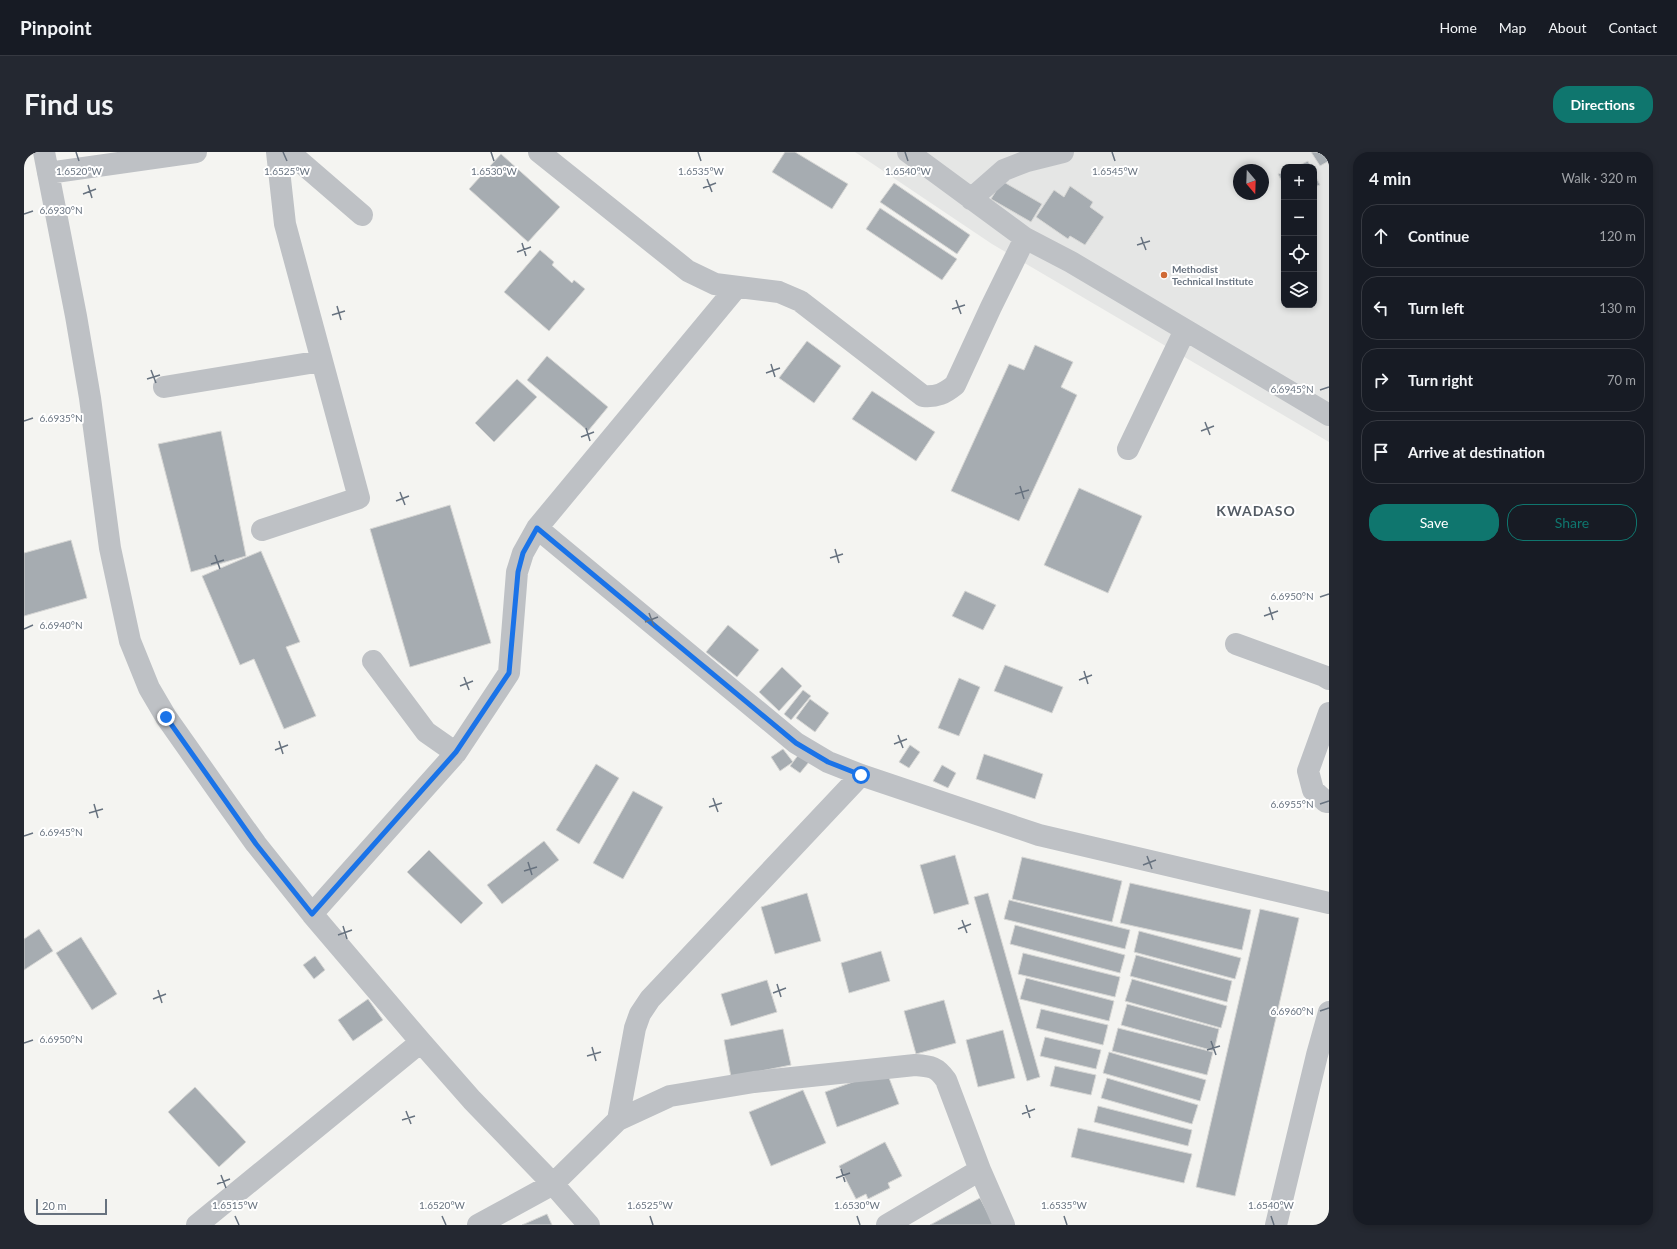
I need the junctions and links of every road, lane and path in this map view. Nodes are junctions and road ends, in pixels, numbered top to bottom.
1 (44, 152) edge
2 (196, 152) edge
3 (277, 152) edge
4 (288, 152) edge
5 (539, 152) edge
6 (908, 152) edge
7 (1063, 152) edge
8 (48, 173) junction
9 (971, 198) junction
10 (362, 215) dead end
11 (1025, 238) junction
12 (736, 288) junction
13 (1185, 330) junction
14 (322, 361) junction
15 (164, 387) dead end
16 (1329, 415) edge
17 (1128, 449) dead end
18 (537, 528) junction
19 (262, 530) dead end
20 (1236, 644) dead end
21 (373, 660) dead end
22 (1329, 679) edge
23 (1329, 713) edge
24 (456, 752) junction
25 (861, 775) junction
26 (1329, 802) edge
27 (1329, 903) edge
28 (312, 914) junction
29 (1329, 1012) edge
30 (420, 1042) junction
31 (618, 1120) junction
32 (980, 1170) junction
33 (553, 1184) junction
34 (197, 1225) edge
35 (478, 1225) edge
36 (589, 1225) edge
37 (886, 1225) edge
38 (1004, 1225) edge
39 (1276, 1225) edge

1 - 8 street
2 - 8 street
3 - 14 street
4 - 10 street
5 - 12 street
6 - 9 street
7 - 9 street
8 - 28 street
9 - 11 street
11 - 12 street
11 - 13 street
12 - 18 street
13 - 16 street
13 - 17 street
14 - 15 street
14 - 19 street
18 - 24 street
18 - 25 street
20 - 22 street
21 - 24 street
23 - 26 street
24 - 28 street
25 - 27 street
25 - 31 street
28 - 30 street
29 - 39 street
30 - 33 street
30 - 34 street
31 - 32 street
31 - 33 street
32 - 37 street
32 - 38 street
33 - 35 street
33 - 36 street

